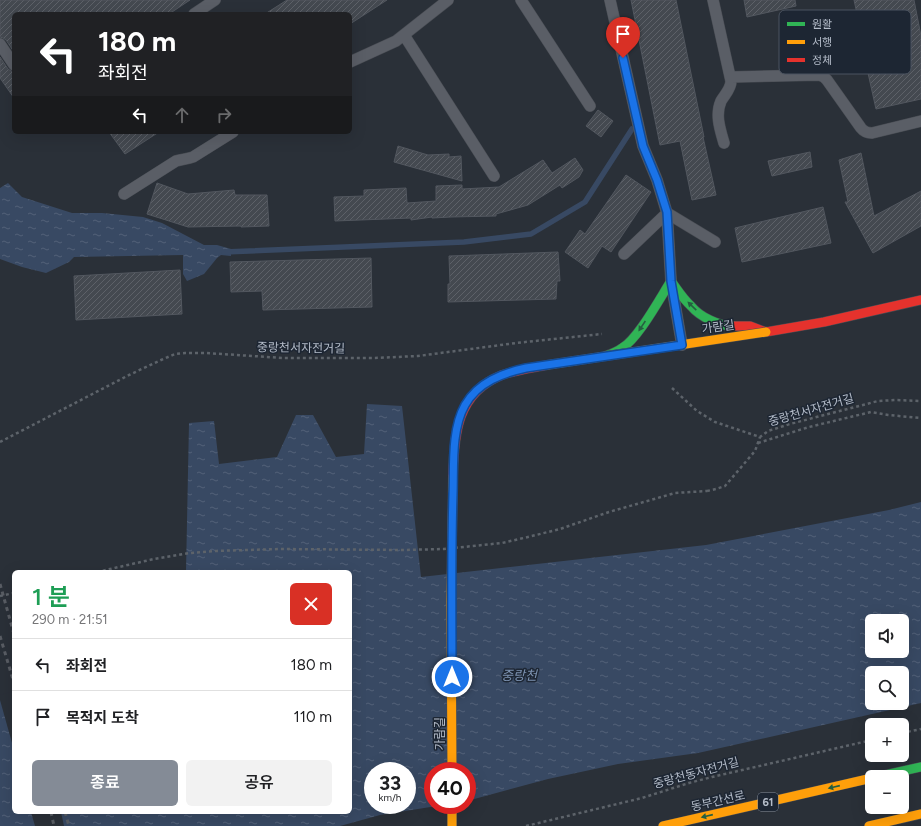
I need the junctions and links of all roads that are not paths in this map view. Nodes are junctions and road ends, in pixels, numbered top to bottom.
1 (215, 0) edge
2 (448, 0) edge
3 (521, 0) edge
4 (610, 0) edge
5 (713, 0) edge
6 (197, 12) edge
7 (404, 35) junction
8 (0, 44) edge
9 (352, 61) edge
10 (12, 62) edge
11 (731, 77) junction
12 (590, 106) dead end
13 (921, 121) edge
14 (230, 134) edge
15 (724, 142) dead end
16 (494, 176) dead end
17 (124, 194) dead end
18 (667, 212) junction
19 (715, 242) dead end
20 (624, 254) dead end
21 (671, 281) junction
22 (921, 300) edge
23 (766, 332) junction
24 (682, 345) junction
25 (603, 357) junction
26 (452, 762) edge
27 (921, 766) edge
28 (905, 770) edge
29 (865, 780) edge
30 (452, 814) edge
31 (921, 814) edge
32 (452, 826) edge
33 (663, 826) edge
34 (869, 826) edge

1 - 6 lane
2 - 7 lane
3 - 12 lane
4 - 18 lane
5 - 11 lane
7 - 9 lane
7 - 16 lane
8 - 10 lane
11 - 13 lane
11 - 15 lane
14 - 17 lane
18 - 19 lane
18 - 20 lane
18 - 21 lane
23 -> 21 main road
21 - 24 lane
21 -> 25 main road
22 - 23 main road, 가람길
23 - 24 main road, 가람길, bridge
24 - 25 main road, 가람길, bridge
25 - 26 main road, 가람길, bridge
27 - 28 main road
29 -> 33 main road, 동부간선로 / 61
30 - 32 main road
31 - 34 main road

